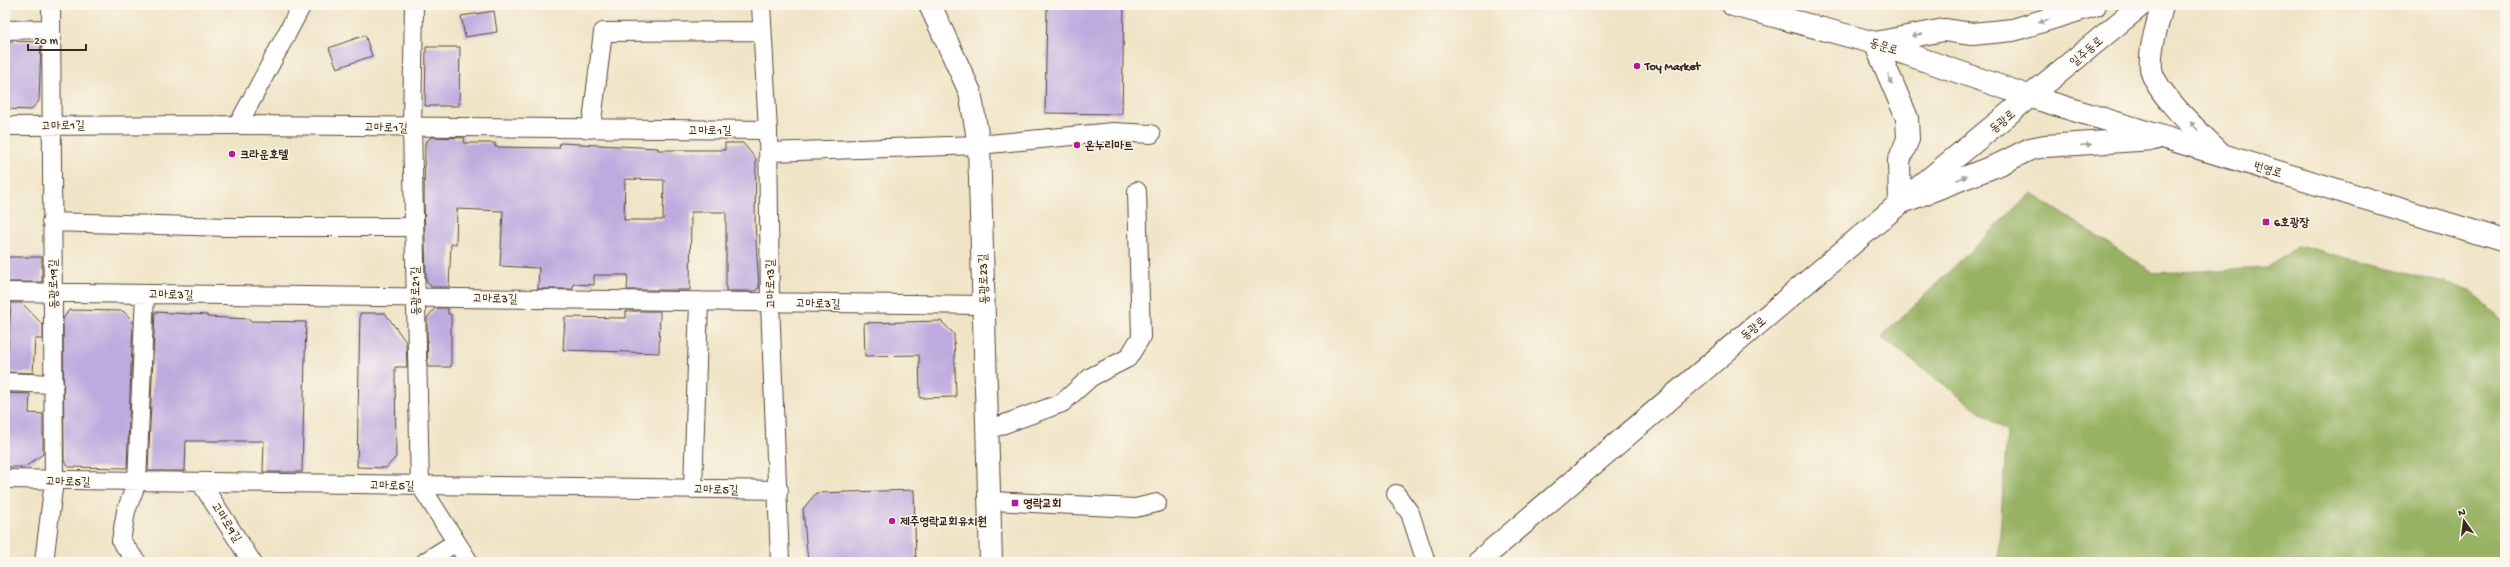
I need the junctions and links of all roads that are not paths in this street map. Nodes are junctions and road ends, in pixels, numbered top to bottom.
1 (51, 5) edge
2 (302, 5) edge
3 (414, 5) edge
4 (761, 5) edge
5 (930, 5) edge
6 (1733, 5) edge
7 (2095, 5) edge
8 (2142, 5) edge
9 (2162, 5) edge
10 (51, 29) junction
11 (5, 30) edge
12 (762, 31) junction
13 (1875, 43) junction
14 (2031, 97) junction
15 (52, 125) junction
16 (238, 125) junction
17 (5, 126) edge
18 (412, 127) junction
19 (592, 129) junction
20 (768, 130) junction
21 (1151, 134) dead end
22 (2167, 138) junction
23 (979, 145) junction
24 (768, 152) junction
25 (2220, 154) junction
26 (1137, 192) dead end
27 (1900, 202) junction
28 (51, 222) junction
29 (414, 227) junction
30 (2505, 241) edge
31 (5, 292) edge
32 (53, 293) junction
33 (145, 294) junction
34 (415, 298) junction
35 (699, 301) junction
36 (770, 302) junction
37 (984, 305) junction
38 (5, 382) edge
39 (54, 384) junction
40 (988, 430) junction
41 (5, 479) edge
42 (54, 481) junction
43 (136, 482) junction
44 (201, 483) junction
45 (420, 485) junction
46 (693, 489) junction
47 (779, 490) junction
48 (1396, 494) dead end
49 (990, 501) junction
50 (1157, 503) dead end
51 (456, 542) junction
52 (44, 562) edge
53 (137, 562) edge
54 (252, 562) edge
55 (425, 562) edge
56 (469, 562) edge
57 (780, 562) edge
58 (992, 562) edge
59 (1426, 562) edge
60 (1478, 562) edge

1 - 10 street, 동광로19길
2 - 16 street
3 - 18 street, 동광로21길
4 - 12 street, 고마로13길
5 - 23 main road, 동광로23길
6 - 13 main road, 동문로
7 -> 13 main road
8 - 14 main road, 일주동로
25 -> 9 main road
10 - 11 street
10 - 15 street, 동광로19길
12 - 19 street
12 - 20 street, 고마로13길
13 - 14 main road, 동문로
13 -> 27 main road
14 - 22 main road, 번영로
14 - 27 main road, 동광로
15 - 16 street, 고마로1길
15 - 17 street, 고마로1길
15 - 28 street, 동광로19길
16 - 18 street, 고마로1길
18 - 19 street, 고마로1길
18 - 29 street, 동광로21길
19 - 20 street, 고마로1길
20 - 24 street, 고마로13길
21 - 23 street
22 - 25 main road, 번영로
27 -> 22 main road
23 - 24 street
23 - 37 main road, 동광로23길
24 - 36 street, 고마로13길
25 - 30 main road, 번영로
26 - 40 street
27 - 60 main road, 동광로
28 - 29 street
28 - 32 street, 동광로19길
29 - 34 street, 동광로21길
31 - 32 street, 고마로3길
32 - 33 street, 고마로3길
32 - 39 street, 동광로19길
33 - 34 street, 고마로3길
33 - 43 street
34 - 35 street, 고마로3길
34 - 45 street, 동광로21길
35 - 36 street, 고마로3길
35 - 46 street
36 - 37 street, 고마로3길
36 - 47 street, 고마로13길
37 - 40 main road, 동광로23길
38 - 39 street
39 - 42 street, 동광로19길
40 - 49 main road, 동광로23길
41 - 42 street, 고마로5길
42 - 43 street, 고마로5길
42 - 52 street, 동광로19길
43 - 44 street, 고마로5길
43 - 53 street
44 - 45 street, 고마로5길
44 - 54 street, 고마로9길
45 - 46 street, 고마로5길
45 - 51 street
46 - 47 street, 고마로5길
47 - 57 street, 고마로13길
48 - 59 street
49 - 50 street
49 - 58 main road, 동광로23길
51 - 55 street
51 - 56 street

